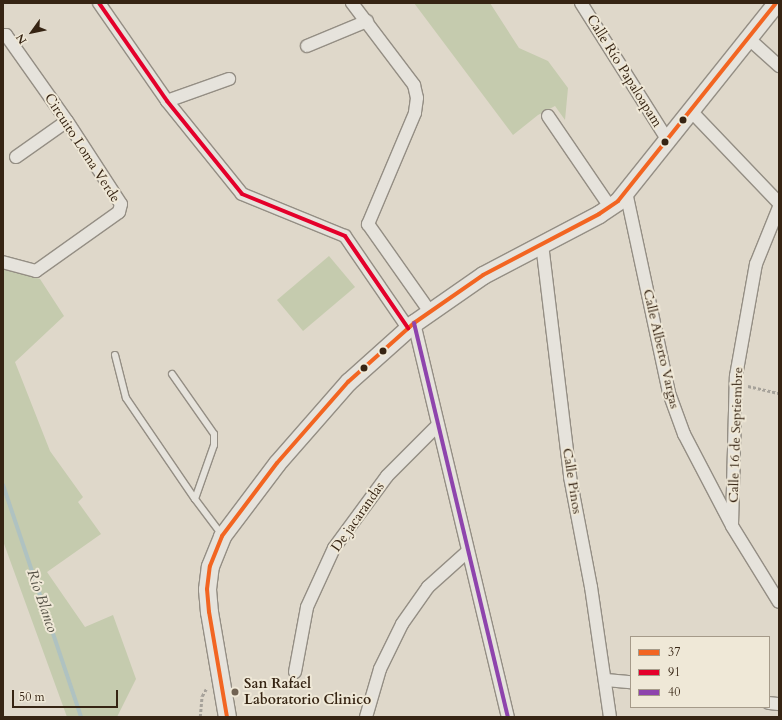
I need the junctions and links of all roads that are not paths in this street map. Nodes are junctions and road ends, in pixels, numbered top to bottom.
1 (99, 3) edge
2 (352, 3) edge
3 (581, 3) edge
4 (776, 3) edge
5 (367, 21) junction
6 (3, 35) edge
7 (748, 38) junction
8 (307, 46) dead end
9 (779, 66) edge
10 (229, 79) dead end
11 (167, 101) junction
12 (690, 110) junction
13 (548, 116) dead end
14 (67, 121) junction
15 (668, 139) junction
16 (16, 157) dead end
17 (626, 192) junction
18 (779, 203) edge
19 (610, 207) junction
20 (779, 207) edge
21 (542, 244) junction
22 (3, 262) edge
23 (430, 312) junction
24 (411, 326) junction
25 (115, 355) dead end
26 (172, 374) dead end
27 (438, 425) junction
28 (195, 499) junction
29 (732, 526) junction
30 (222, 536) junction
31 (467, 552) junction
32 (779, 602) edge
33 (295, 672) dead end
34 (606, 680) junction
35 (630, 682) edge
36 (227, 717) edge
37 (366, 717) edge
38 (508, 717) edge
39 (610, 717) edge

1 - 11 street
2 - 5 street
3 - 15 street, Calle Río Papaloapam
4 - 7 main road
5 - 8 street
5 - 23 street
6 - 14 street, Circuito Loma Verde
7 - 9 street
7 - 12 main road
10 - 11 street
11 - 24 street
12 - 15 main road
12 - 18 street
13 - 19 street
14 - 16 street
14 - 22 street, Circuito Loma Verde
15 - 17 main road
17 - 19 main road
17 - 29 street, Calle Alberto Vargas
19 - 21 main road
20 - 29 street, Calle 16 de Septiembre
21 - 23 main road
21 - 34 street, Calle Pinos
23 - 24 main road
24 - 27 street
24 - 30 main road
25 - 28 lane
26 - 28 lane
27 - 31 street
27 - 33 street, De jacarandas
28 - 30 lane
29 - 32 street, Calle Alberto Vargas
30 - 36 main road
31 - 37 street
31 - 38 street
34 - 35 street
34 - 39 street, Calle Pinos

